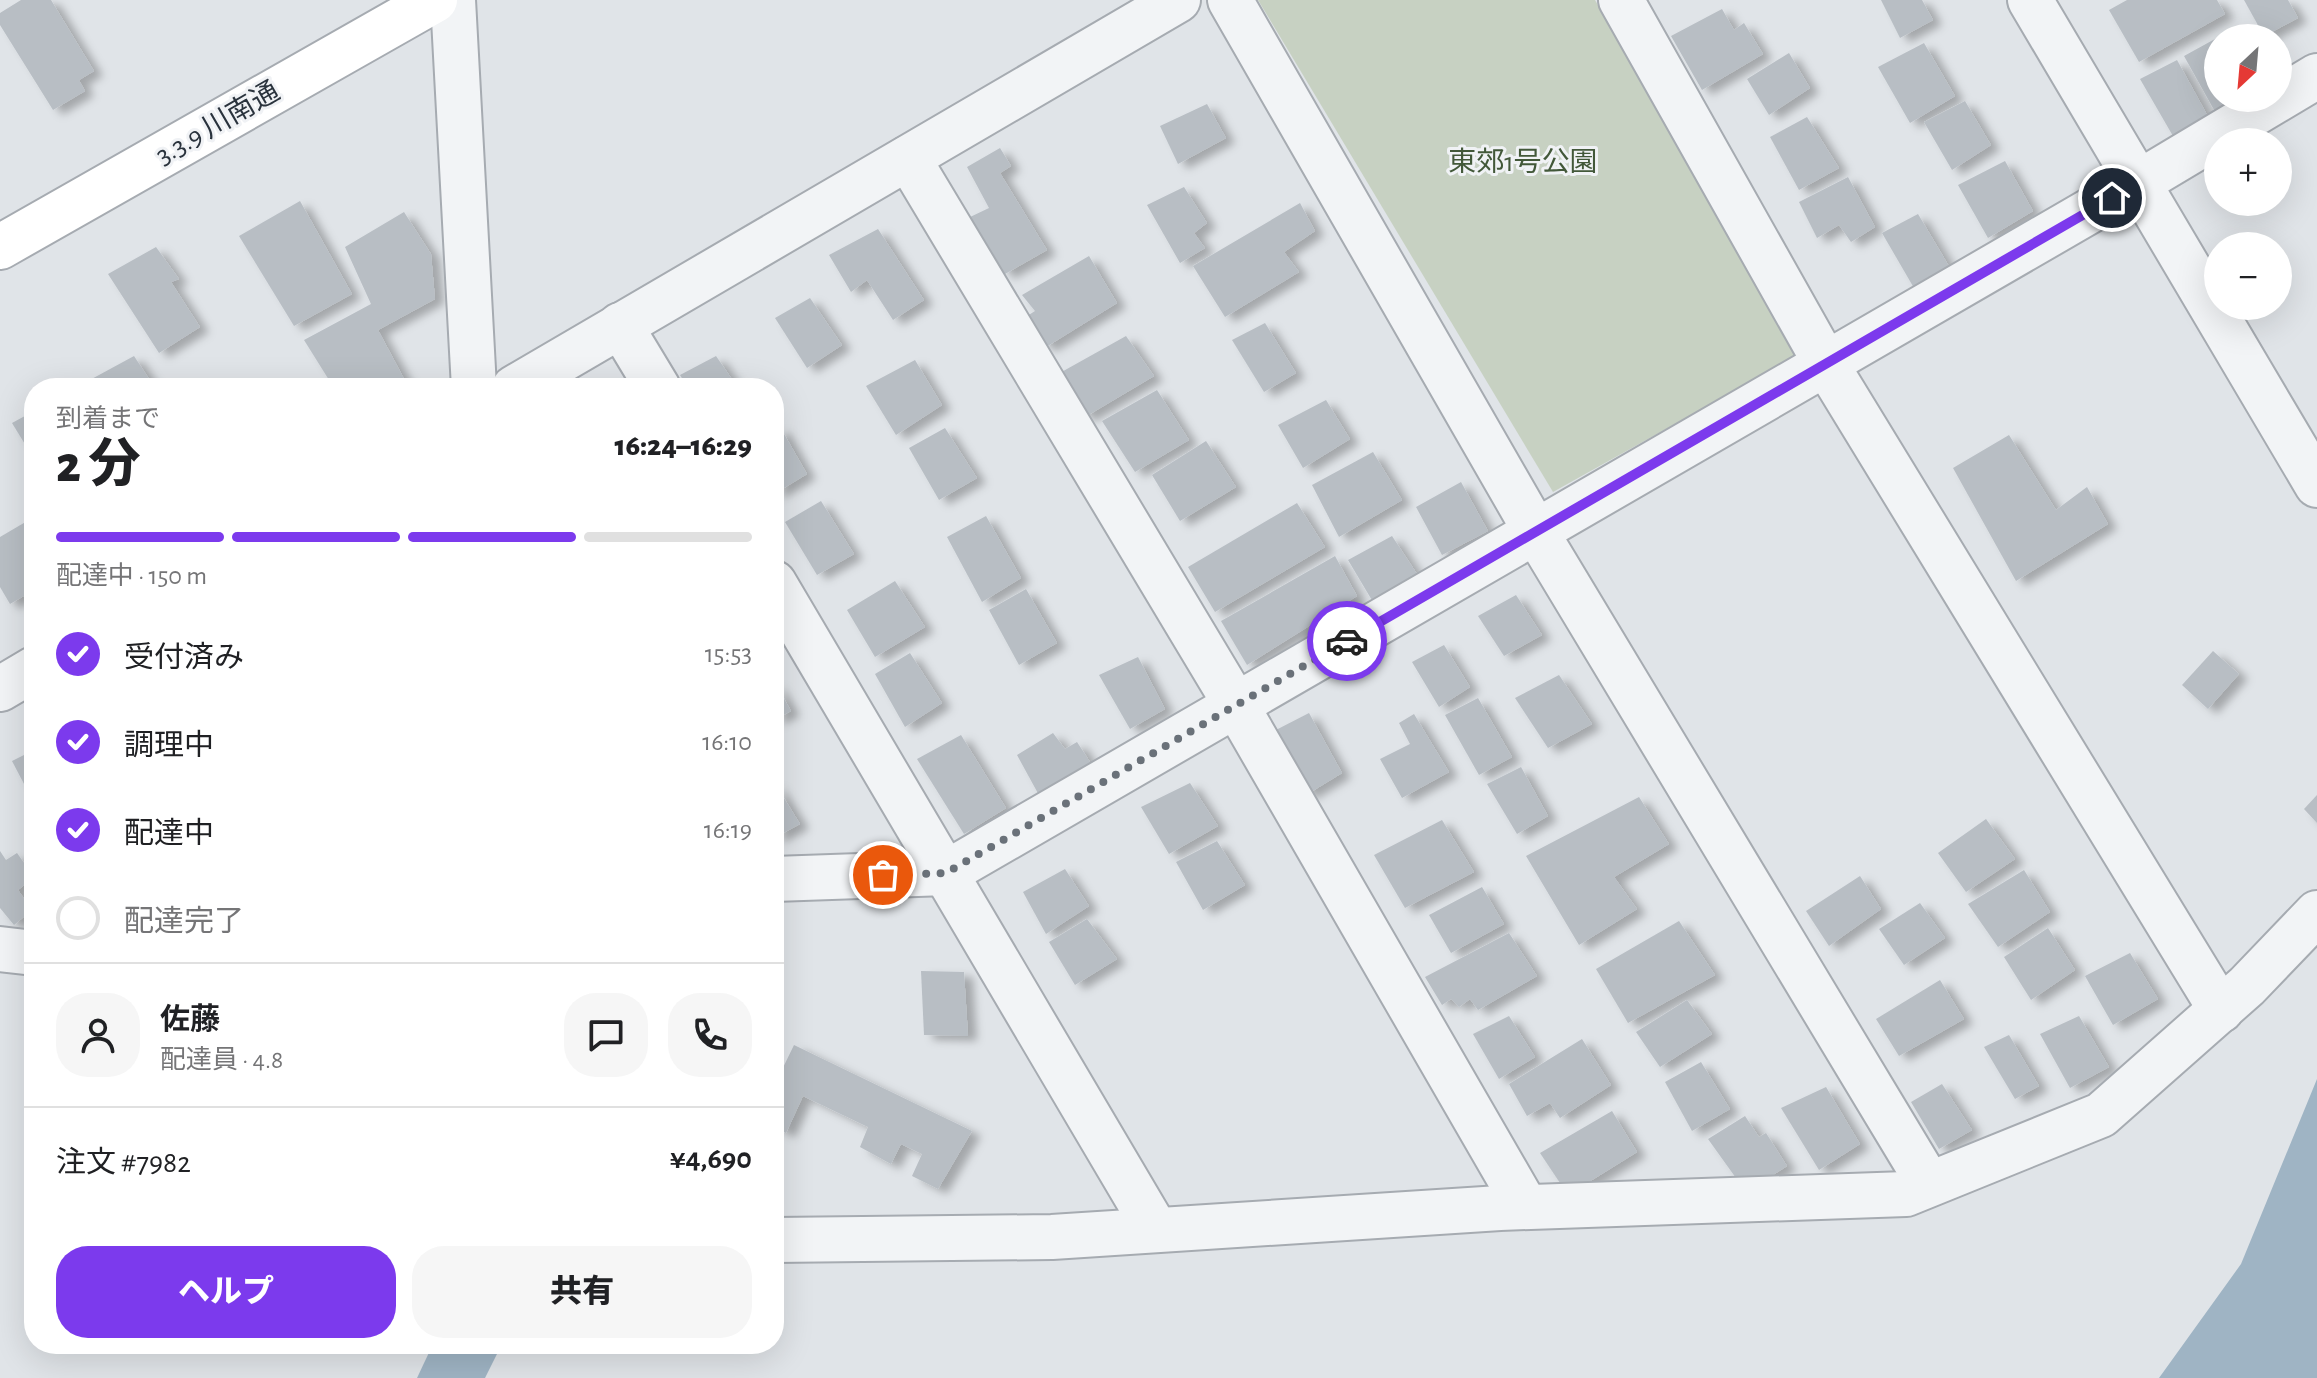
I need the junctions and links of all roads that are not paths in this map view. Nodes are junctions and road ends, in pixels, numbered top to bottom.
1 (435, 0) edge
2 (453, 0) edge
3 (1178, 0) edge
4 (1230, 0) edge
5 (1621, 0) edge
6 (2030, 0) edge
7 (2317, 76) edge
8 (908, 158) junction
9 (2138, 183) junction
10 (0, 247) edge
11 (620, 325) junction
12 (1826, 364) junction
13 (473, 378) edge
14 (531, 378) edge
15 (652, 378) edge
16 (2316, 482) edge
17 (1536, 532) junction
18 (784, 600) edge
19 (24, 675) edge
20 (0, 689) edge
21 (1236, 705) junction
22 (946, 873) junction
23 (784, 879) edge
24 (2317, 913) edge
25 (0, 949) edge
26 (24, 952) edge
27 (2221, 1010) junction
28 (1929, 1184) junction
29 (1526, 1207) junction
30 (1156, 1230) junction
31 (784, 1240) edge

1 - 10 street, 3.3.9 川南通
2 - 13 street
3 - 8 street
4 - 17 street
5 - 12 street
6 - 9 street
7 - 9 street
8 - 11 street
8 - 21 street
9 - 12 street
9 - 16 street
11 - 14 street
11 - 15 street
12 - 17 street
12 - 27 street
17 - 21 street
17 - 28 street
18 - 22 street
19 - 20 street
21 - 22 street
21 - 29 street
22 - 23 street
22 - 30 street
24 - 27 street
25 - 26 street
27 - 28 street
28 - 29 street
29 - 30 street
30 - 31 street

